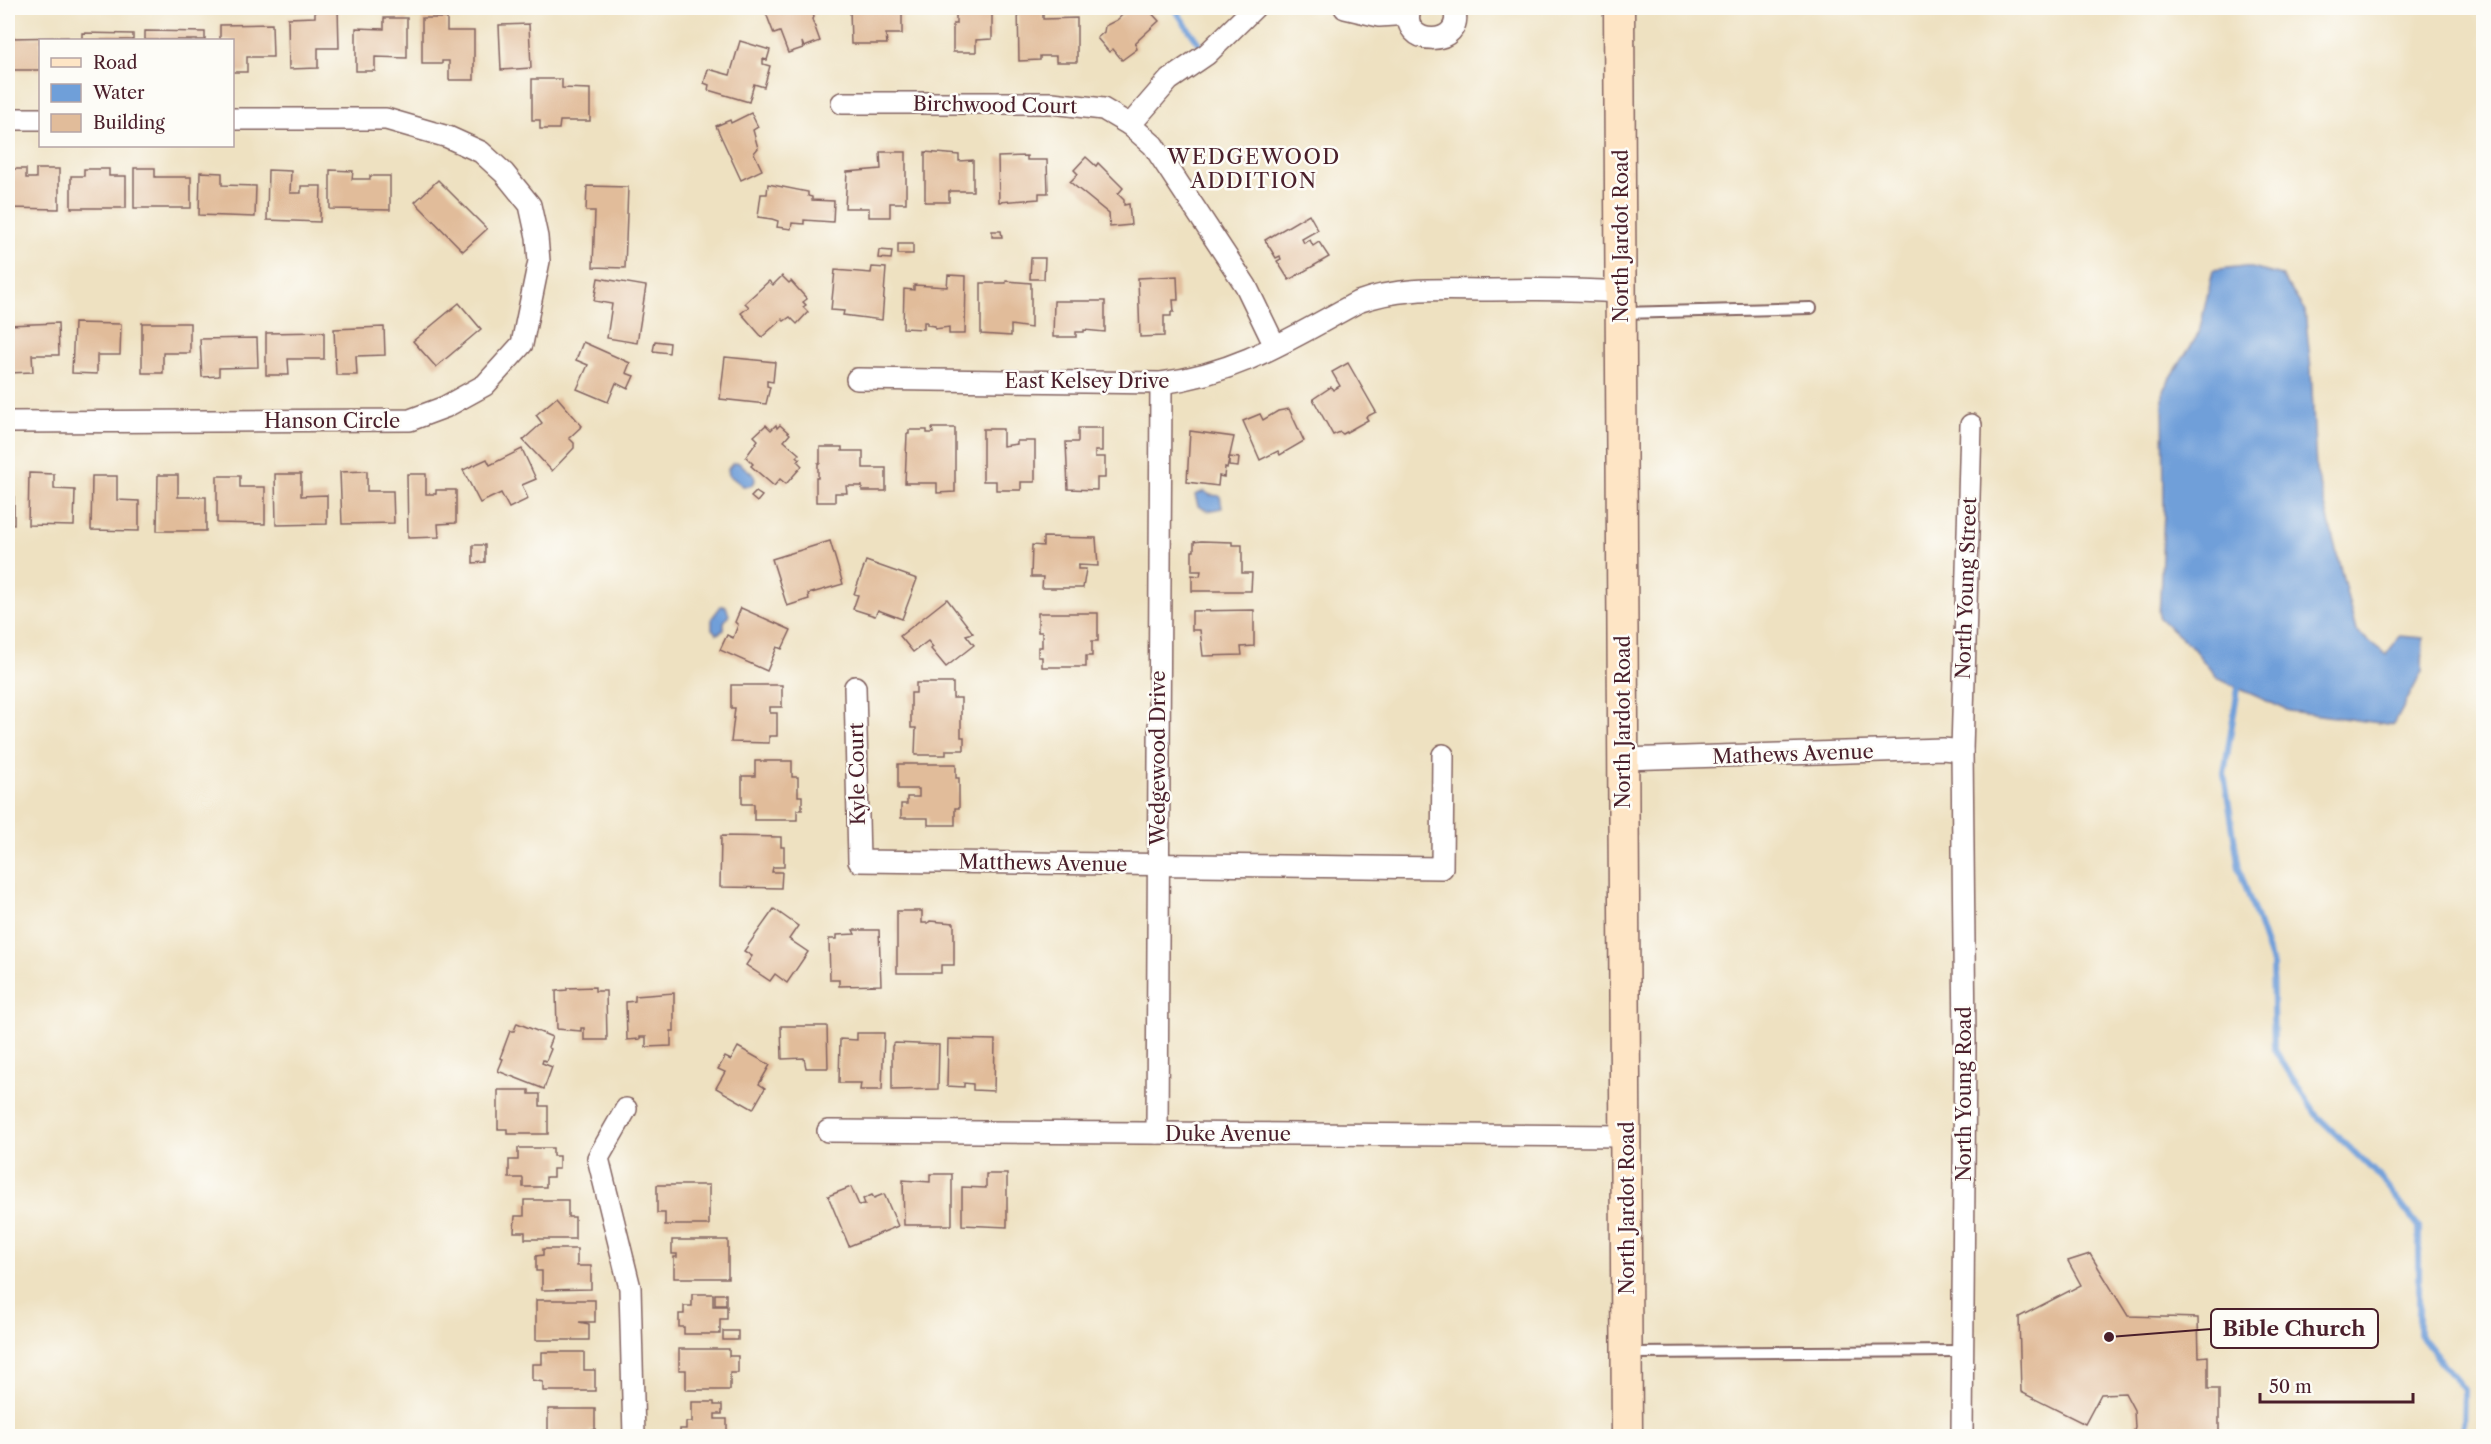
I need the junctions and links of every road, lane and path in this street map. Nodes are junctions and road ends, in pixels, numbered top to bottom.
1 (1254, 8) edge
2 (1345, 8) edge
3 (1454, 8) edge
4 (1619, 8) edge
5 (1410, 11) edge
6 (842, 103) dead end
7 (8, 119) edge
8 (39, 119) edge
9 (234, 119) edge
10 (1130, 125) junction
11 (1621, 302) junction
12 (1811, 308) dead end
13 (1275, 346) junction
14 (857, 379) dead end
15 (1161, 383) junction
16 (8, 422) edge
17 (1971, 425) dead end
18 (855, 687) dead end
19 (1962, 751) junction
20 (1443, 755) dead end
21 (1623, 759) junction
22 (859, 861) joint
23 (1158, 864) junction
24 (626, 1109) dead end
25 (828, 1131) dead end
26 (1157, 1133) junction
27 (1627, 1136) junction
28 (1962, 1351) junction
29 (1626, 1353) junction
30 (634, 1437) edge
31 (1627, 1437) edge
32 (1962, 1437) edge

1 - 10 street
2 - 5 street
3 - 5 street
4 - 11 main road, North Jardot Road
6 - 10 street, Birchwood Court
7 - 8 street
9 - 16 street, Hanson Circle
10 - 13 street, Birchwood Court
11 - 12 lane
11 - 13 street, East Kelsey Drive
11 - 21 main road, North Jardot Road
13 - 15 street, East Kelsey Drive
14 - 15 street, East Kelsey Drive
15 - 23 street, Wedgewood Drive
17 - 19 street, North Young Street
18 - 22 street, Kyle Court
19 - 21 street, Mathews Avenue
19 - 28 street, North Young Road
20 - 23 street, Matthews Avenue
21 - 27 main road, North Jardot Road
22 - 23 street, Matthews Avenue
23 - 26 street, Wedgewood Drive
24 - 30 street
25 - 26 street, Duke Avenue
26 - 27 street, Duke Avenue
27 - 29 main road, North Jardot Road
28 - 29 lane
28 - 32 street, North Young Road
29 - 31 main road, North Jardot Road

